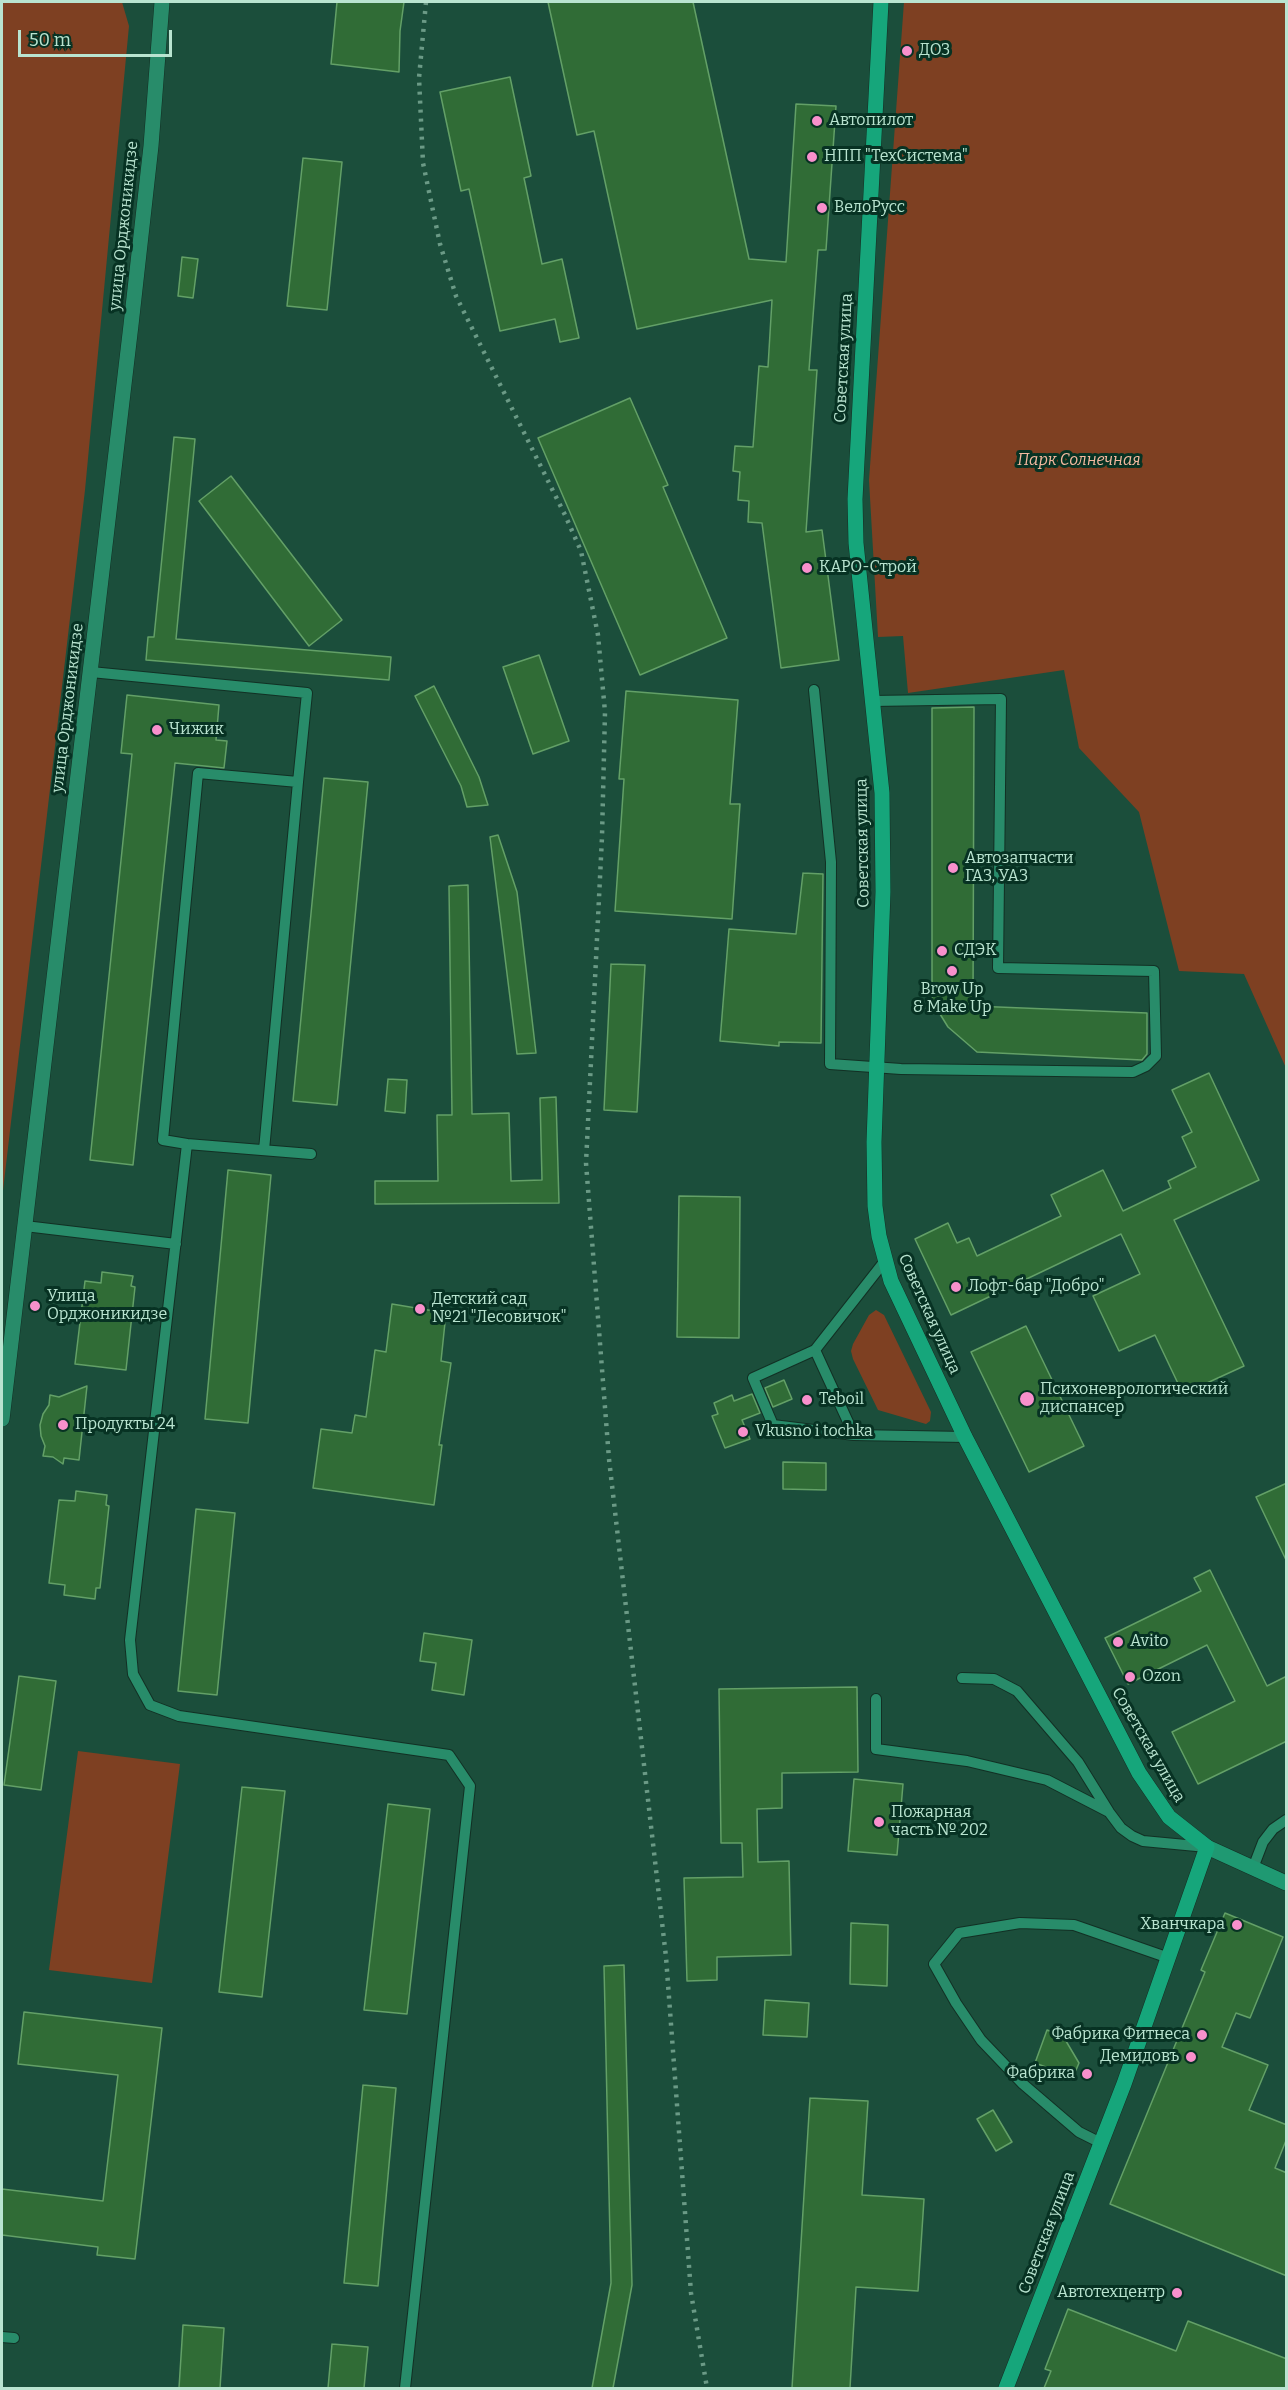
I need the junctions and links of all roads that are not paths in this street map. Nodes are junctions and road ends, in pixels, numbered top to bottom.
1 (162, 2) edge
2 (881, 2) edge
3 (91, 672) junction
4 (814, 690) dead end
5 (872, 700) junction
6 (298, 782) junction
7 (876, 1068) junction
8 (187, 1144) junction
9 (264, 1150) junction
10 (311, 1154) dead end
11 (25, 1226) junction
12 (176, 1244) junction
13 (884, 1262) junction
14 (815, 1350) junction
15 (2, 1419) edge
16 (854, 1435) junction
17 (965, 1437) junction
18 (962, 1678) dead end
19 (876, 1699) dead end
20 (1109, 1812) junction
21 (1287, 1820) edge
22 (1207, 1847) junction
23 (1253, 1868) junction
24 (1287, 1883) edge
25 (1168, 1958) junction
26 (1101, 2143) junction
27 (2, 2337) edge
28 (15, 2338) dead end
29 (405, 2388) edge
30 (1006, 2388) edge

1 - 3 street, улица Орджоникидзе
2 - 5 main road, Советская улица
3 - 6 lane
3 - 11 street, улица Орджоникидзе
4 - 7 lane
5 - 7 main road, Советская улица
5 - 7 lane
6 - 8 lane
6 - 9 lane
7 - 13 main road, Советская улица
8 - 9 lane
8 - 12 lane
9 - 10 lane
11 - 12 lane
11 - 15 street, улица Орджоникидзе
12 - 29 lane
13 - 14 lane
13 - 17 main road, Советская улица
14 - 16 lane
14 - 16 lane
16 - 17 lane
17 - 22 main road, Советская улица
18 - 20 lane
19 - 20 lane
20 - 22 lane
21 - 23 lane
22 - 23 main road
22 - 25 main road, Советская улица
23 - 24 main road
25 - 26 main road, Советская улица
25 - 26 lane
26 - 30 main road, Советская улица
27 - 28 lane

